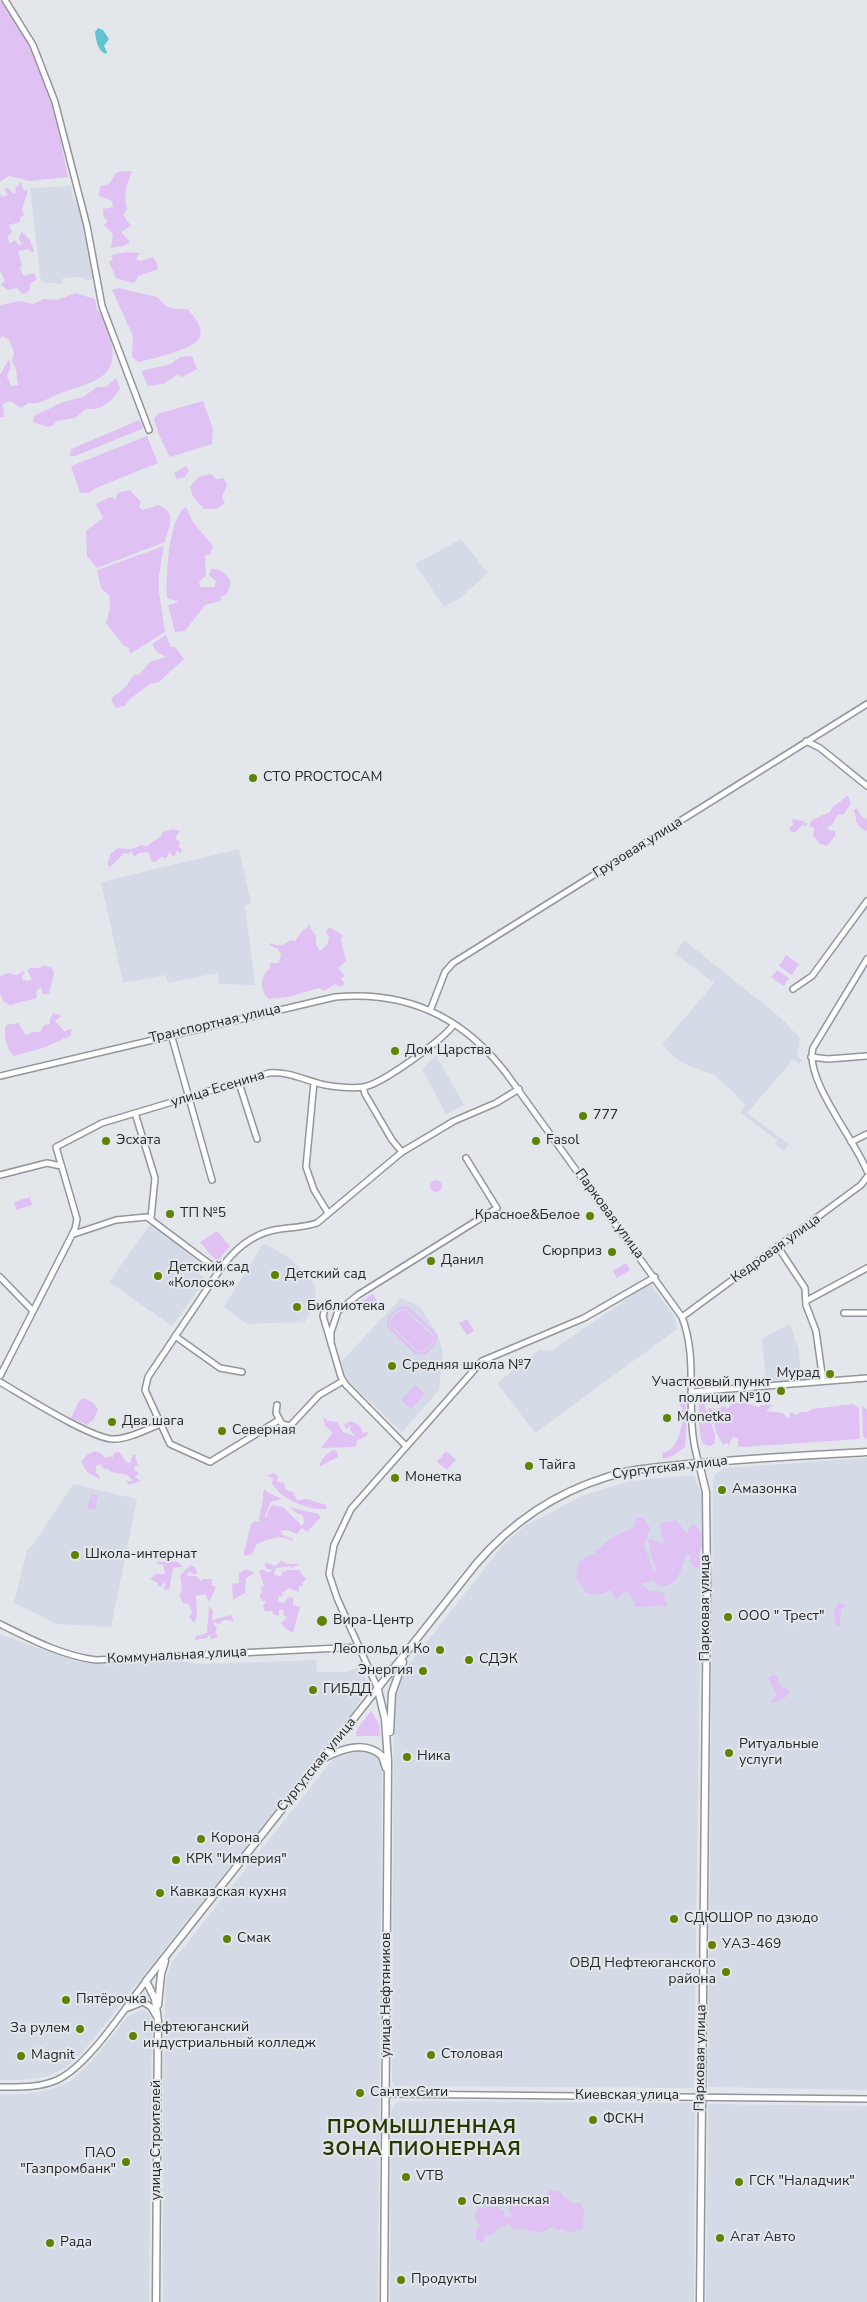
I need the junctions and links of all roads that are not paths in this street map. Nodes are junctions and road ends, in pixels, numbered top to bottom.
1 (5, 0) edge
2 (149, 430) dead end
3 (867, 704) edge
4 (806, 741) junction
5 (867, 786) edge
6 (867, 900) edge
7 (867, 959) edge
8 (793, 990) dead end
9 (430, 1011) junction
10 (454, 1024) junction
11 (171, 1034) junction
12 (867, 1056) edge
13 (811, 1057) junction
14 (0, 1076) edge
15 (314, 1082) junction
16 (239, 1083) junction
17 (363, 1087) junction
18 (519, 1089) junction
19 (188, 1098) junction
20 (136, 1114) junction
21 (867, 1134) edge
22 (257, 1139) dead end
23 (851, 1142) junction
24 (402, 1152) junction
25 (466, 1158) dead end
26 (61, 1166) junction
27 (867, 1170) edge
28 (0, 1175) edge
29 (867, 1177) edge
30 (212, 1180) dead end
31 (328, 1213) junction
32 (151, 1218) junction
33 (77, 1219) junction
34 (89, 1228) junction
35 (74, 1234) junction
36 (778, 1247) junction
37 (867, 1268) edge
38 (219, 1271) junction
39 (0, 1277) edge
40 (655, 1278) junction
41 (806, 1301) junction
42 (33, 1311) junction
43 (338, 1311) junction
44 (867, 1312) edge
45 (844, 1313) dead end
46 (682, 1317) junction
47 (175, 1336) junction
48 (331, 1344) junction
49 (242, 1372) dead end
50 (0, 1376) edge
51 (867, 1378) edge
52 (343, 1381) junction
53 (823, 1381) junction
54 (0, 1382) edge
55 (691, 1392) junction
56 (277, 1405) dead end
57 (279, 1420) junction
58 (161, 1424) junction
59 (406, 1446) junction
60 (867, 1452) edge
61 (699, 1463) junction
62 (0, 1624) edge
63 (360, 1647) junction
64 (406, 1655) junction
65 (378, 1690) junction
66 (321, 1760) junction
67 (388, 1761) junction
68 (388, 1776) junction
69 (168, 1953) junction
70 (146, 1981) junction
71 (121, 2013) junction
72 (158, 2022) junction
73 (0, 2087) edge
74 (386, 2094) junction
75 (701, 2096) junction
76 (867, 2099) edge
77 (156, 2302) edge
78 (384, 2302) edge
79 (700, 2302) edge

1 - 2 street
3 - 4 street, Грузовая улица
4 - 5 street
4 - 9 street, Грузовая улица
6 - 8 street
7 - 13 street
9 - 10 street, Парковая улица
9 - 11 street, Транспортная улица
10 - 17 street, улица Есенина
10 - 18 street, Парковая улица
11 - 14 street, Транспортная улица
11 - 19 street
12 - 13 street
13 - 23 street
15 - 16 street, улица Есенина
15 - 17 street, улица Есенина
15 - 31 street
16 - 19 street, улица Есенина
16 - 22 street
17 - 24 street
18 - 24 street
18 - 40 street, Парковая улица
19 - 20 street, улица Есенина
19 - 30 street
20 - 26 street, улица Есенина
20 - 32 street
21 - 23 street
23 - 27 street
24 - 31 street
25 - 43 street
26 - 28 street
26 - 33 street
29 - 36 street, Кедровая улица
31 - 38 street
32 - 34 street
32 - 38 street
33 - 34 street
33 - 35 street
34 - 35 street
35 - 42 street
36 - 41 street
36 - 46 street, Кедровая улица
37 - 41 street
38 - 47 street
39 - 42 street
40 - 46 street, Парковая улица
40 - 59 street
41 - 53 street
42 - 50 street
43 - 48 street
43 - 48 street
44 - 45 street
46 - 55 street, Парковая улица
47 - 49 street
47 - 58 street
48 - 52 street
51 - 53 street
52 - 57 street
52 - 59 street
53 - 55 street
54 - 58 street
55 - 61 street, Парковая улица
56 - 57 street
57 - 58 street
59 - 63 street
60 - 61 main road, Сургутская улица
61 - 64 main road, Сургутская улица
61 - 75 main road, Парковая улица
62 - 63 street, Коммунальная улица
63 - 65 street
64 - 65 main road, Сургутская улица
64 - 67 main road
65 - 66 main road, Сургутская улица
65 - 67 main road, улица Нефтяников
66 - 68 main road
66 - 69 main road, Сургутская улица
67 - 68 main road, улица Нефтяников
68 - 74 main road, улица Нефтяников
69 - 70 main road, Сургутская улица
69 - 72 main road
70 - 71 street, Сургутская улица
70 - 72 main road, улица Строителей
71 - 72 street
71 - 73 street, Сургутская улица
72 - 77 main road, улица Строителей
74 - 75 street, Киевская улица
74 - 78 main road, улица Нефтяников
75 - 76 street, Киевская улица
75 - 79 main road, Парковая улица

